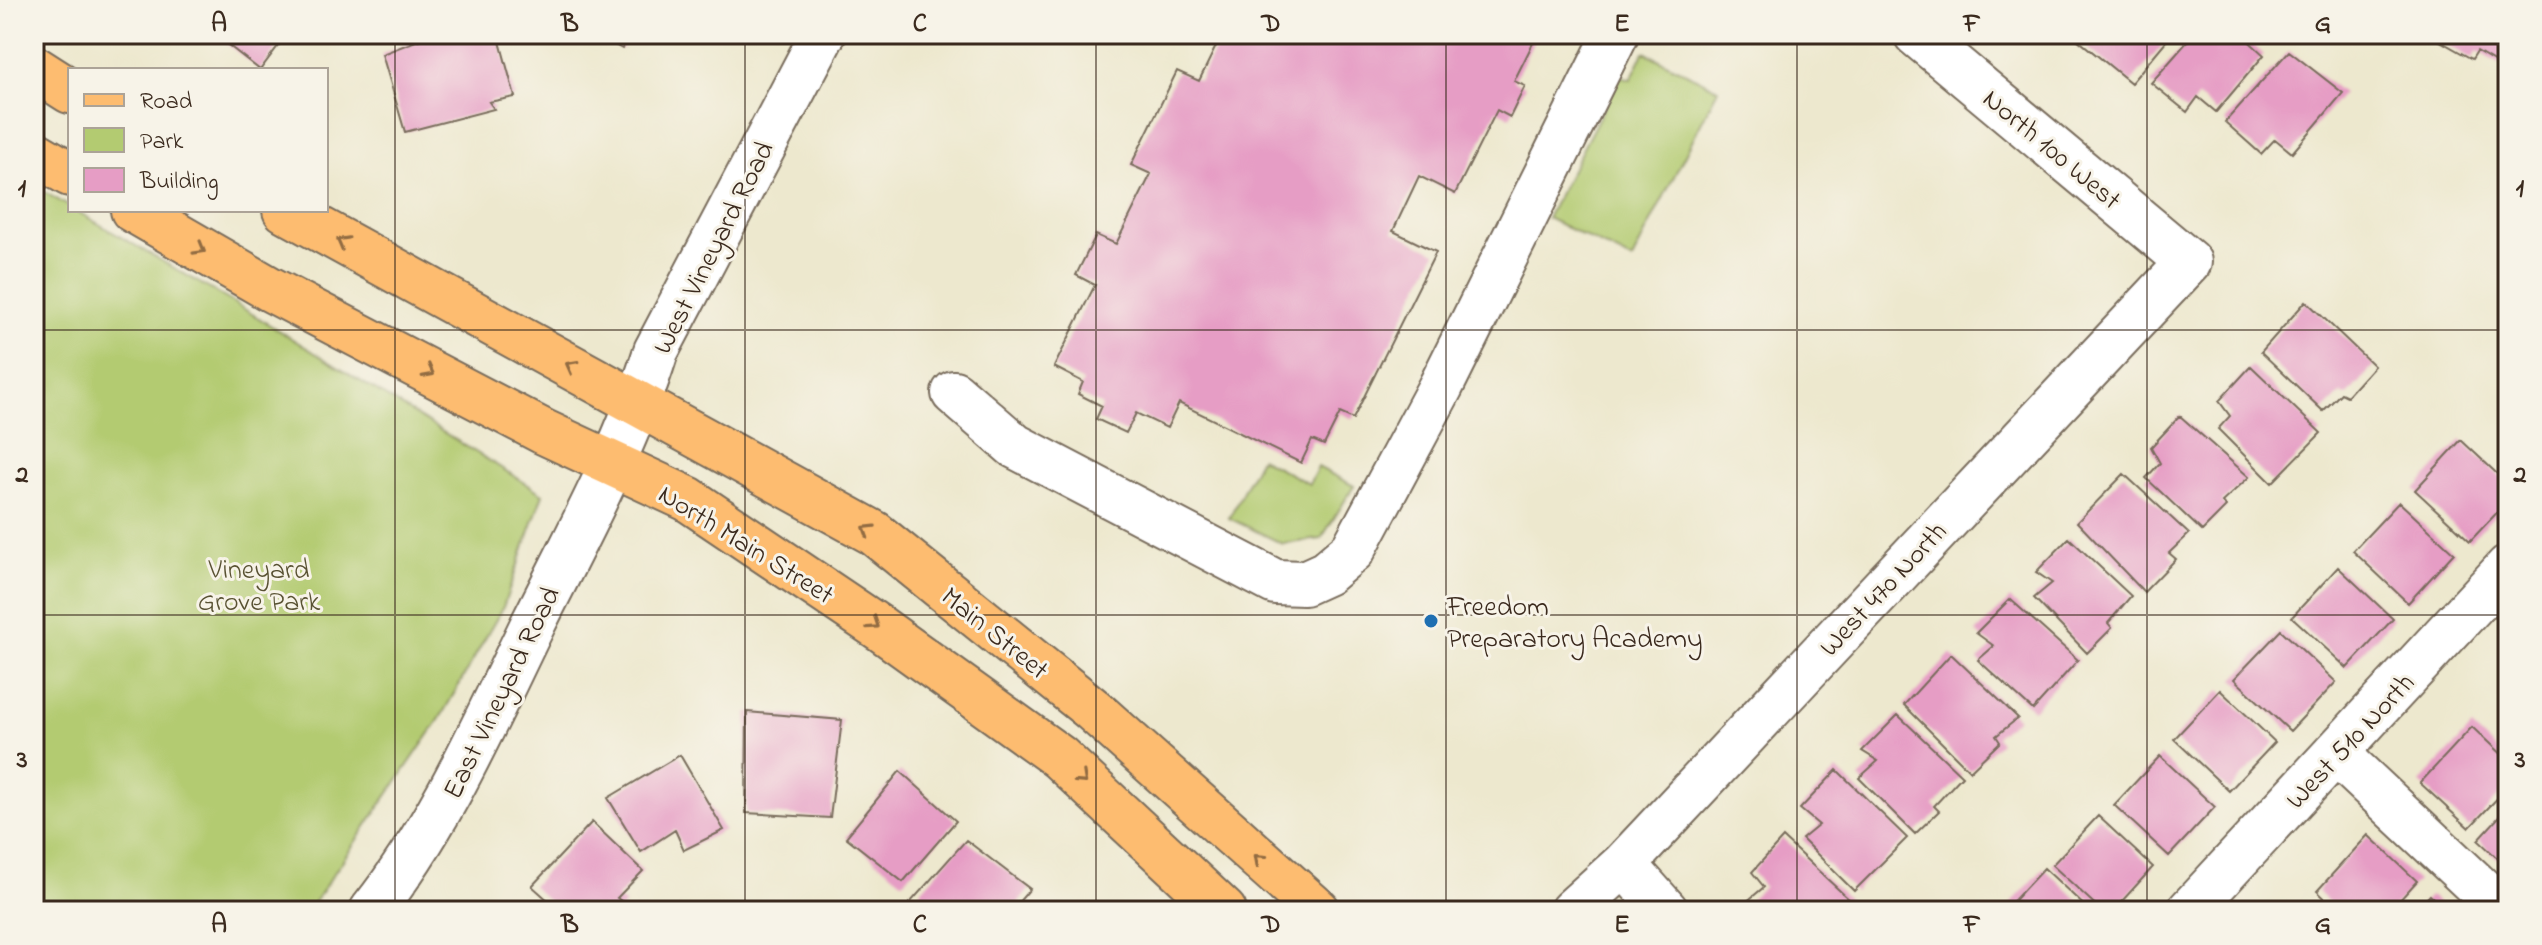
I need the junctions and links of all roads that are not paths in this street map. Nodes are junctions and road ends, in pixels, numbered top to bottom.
1 (823, 34) edge
2 (1616, 34) edge
3 (1916, 34) edge
4 (34, 68) edge
5 (68, 90) edge
6 (34, 153) edge
7 (68, 173) edge
8 (136, 212) edge
9 (289, 212) edge
10 (2189, 262) joint
11 (954, 393) dead end
12 (639, 403) junction
13 (613, 465) junction
14 (2508, 567) edge
15 (2337, 754) junction
16 (1624, 864) junction
17 (372, 911) edge
18 (1224, 911) edge
19 (1318, 911) edge
20 (1572, 911) edge
21 (1666, 911) edge
22 (2189, 911) edge
23 (2504, 911) edge

1 - 12 street, West Vineyard Road
2 - 11 street
3 - 10 street, North 100 West
4 - 5 main road
6 - 7 main road
8 -> 13 main road, North Main Street
12 -> 9 main road
10 - 16 street, West 470 North
12 - 13 street, West Vineyard Road
19 -> 12 main road, Main Street
13 - 17 street, East Vineyard Road
13 -> 18 main road, North Main Street
14 - 15 street, West 510 North
15 - 22 street, West 510 North
15 - 23 street
16 - 20 street, West 470 North
16 - 21 street

